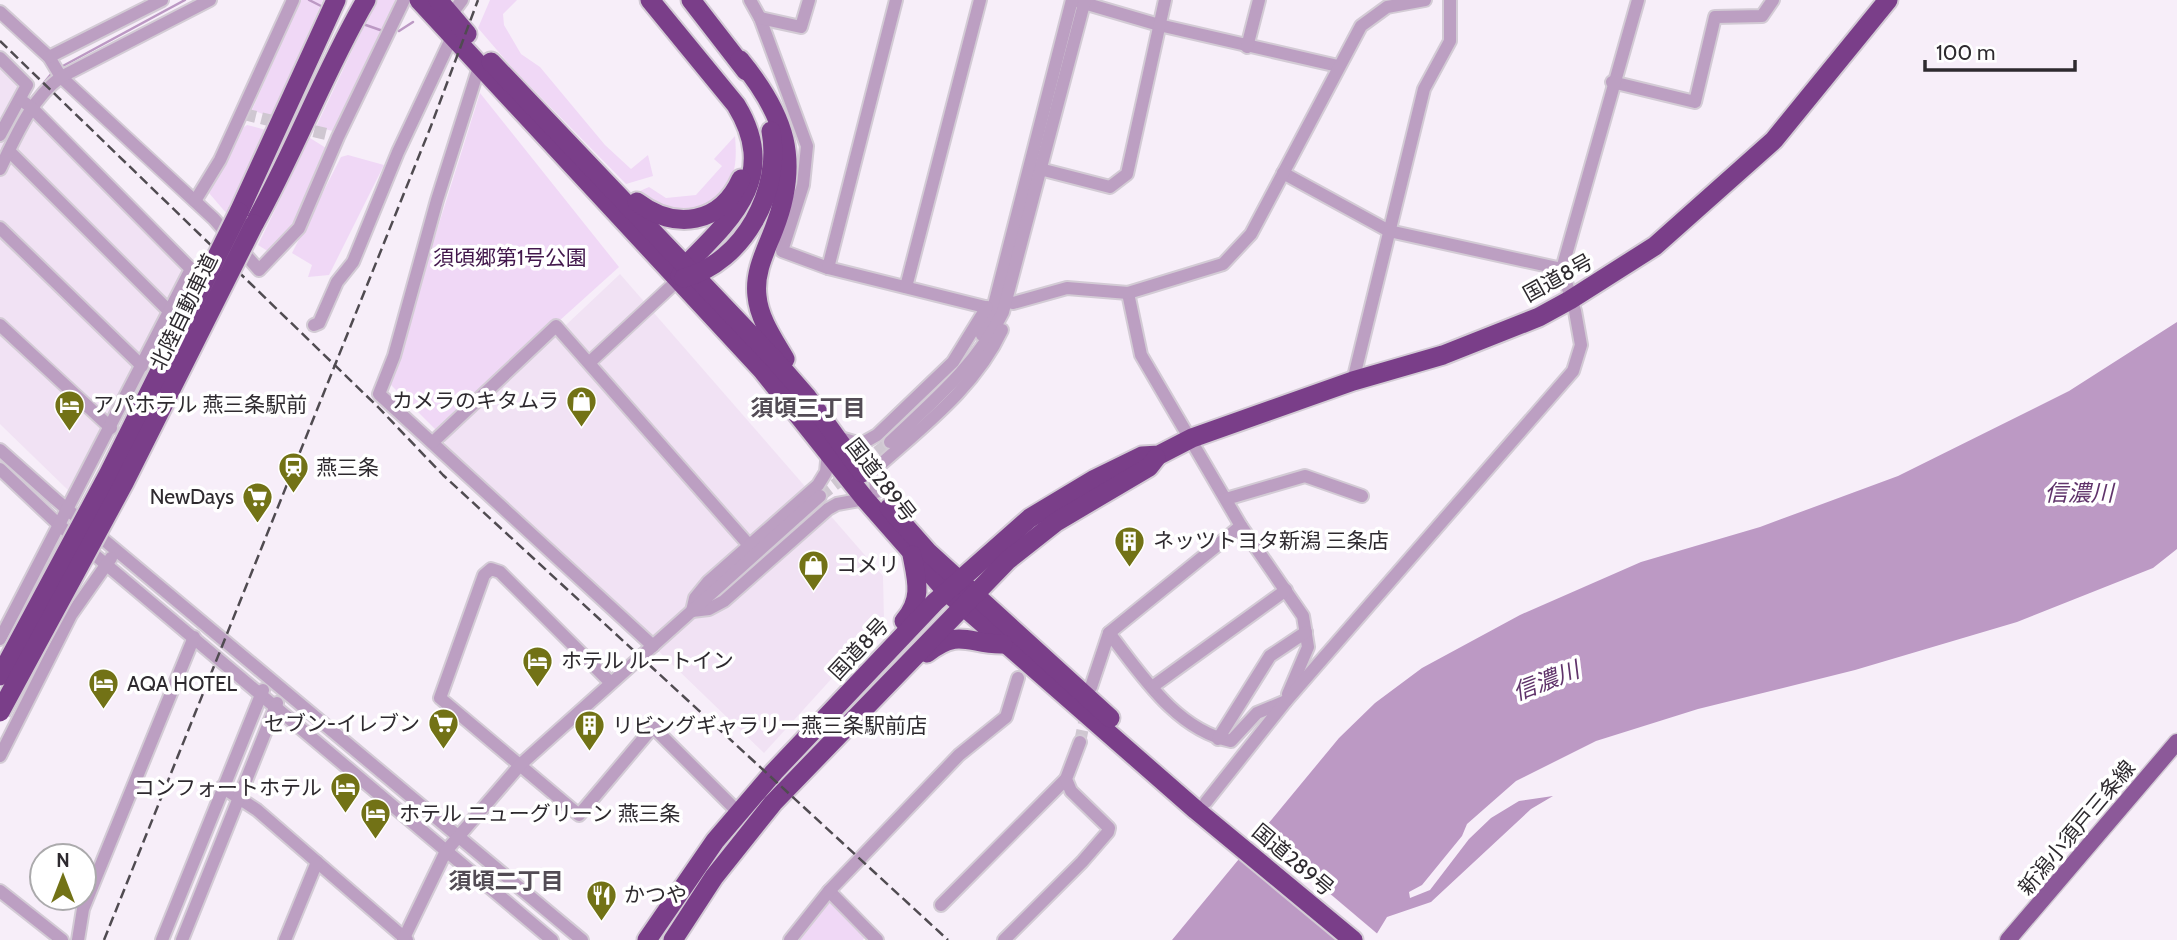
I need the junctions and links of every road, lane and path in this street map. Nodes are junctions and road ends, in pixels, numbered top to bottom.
1 (162, 0) edge
2 (210, 0) edge
3 (336, 0) edge
4 (355, 0) edge
5 (366, 0) edge
6 (404, 0) edge
7 (419, 0) edge
8 (650, 0) edge
9 (691, 0) edge
10 (750, 0) edge
11 (809, 0) edge
12 (896, 0) edge
13 (980, 0) edge
14 (1165, 0) edge
15 (1259, 0) edge
16 (1426, 0) edge
17 (1450, 0) edge
18 (1638, 0) edge
19 (1773, 0) edge
20 (1888, 0) edge
21 (290, 1) edge
22 (1079, 1) edge
23 (450, 5) edge
24 (0, 12) edge
25 (760, 18) junction
26 (1159, 25) junction
27 (452, 37) junction
28 (1247, 47) junction
29 (0, 58) edge
30 (51, 59) junction
31 (740, 60) junction
32 (1338, 66) junction
33 (479, 67) junction
34 (60, 75) junction
35 (1612, 82) junction
36 (27, 104) junction
37 (736, 105) junction
38 (0, 135) edge
39 (573, 146) junction
40 (9, 151) junction
41 (0, 169) edge
42 (1036, 169) junction
43 (1283, 173) junction
44 (195, 201) junction
45 (246, 218) junction
46 (0, 228) edge
47 (1389, 231) junction
48 (828, 268) junction
49 (1562, 269) junction
50 (686, 274) junction
51 (906, 287) junction
52 (1128, 293) junction
53 (1010, 302) junction
54 (1573, 306) junction
55 (990, 308) junction
56 (169, 311) junction
57 (0, 325) edge
58 (314, 325) dead end
59 (590, 362) junction
60 (142, 366) junction
61 (955, 380) junction
62 (1353, 381) junction
63 (807, 397) junction
64 (111, 428) junction
65 (1192, 438) junction
66 (433, 442) junction
67 (890, 442) tunnel mouth
68 (832, 443) junction
69 (0, 450) edge
70 (1158, 455) junction
71 (0, 469) edge
72 (820, 496) tunnel mouth
73 (870, 496) junction
74 (1362, 496) dead end
75 (1226, 499) junction
76 (69, 511) junction
77 (58, 523) junction
78 (1241, 526) junction
79 (748, 544) junction
80 (116, 548) junction
81 (912, 555) junction
82 (108, 563) junction
83 (952, 585) junction
84 (1286, 590) junction
85 (968, 601) junction
86 (692, 611) junction
87 (3, 624) edge
88 (1306, 632) junction
89 (1108, 633) junction
90 (194, 637) junction
91 (0, 639) edge
92 (1004, 644) junction
93 (653, 646) junction
94 (916, 654) junction
95 (871, 670) junction
96 (0, 676) edge
97 (268, 677) junction
98 (1017, 678) dead end
99 (610, 682) junction
100 (1091, 687) dead end
101 (1152, 687) junction
102 (283, 690) junction
103 (261, 695) junction
104 (1286, 701) junction
105 (275, 708) junction
106 (0, 712) edge
107 (1219, 739) junction
108 (1080, 742) tunnel mouth
109 (2177, 742) edge
110 (0, 756) edge
111 (520, 765) junction
112 (1066, 779) junction
113 (222, 787) junction
114 (239, 798) junction
115 (1212, 812) junction
116 (739, 813) junction
117 (458, 835) junction
118 (446, 851) junction
119 (317, 862) junction
120 (0, 891) edge
121 (829, 891) junction
122 (941, 905) dead end
123 (872, 938) edge
124 (405, 939) edge
125 (62, 940) edge
126 (78, 940) edge
127 (163, 940) edge
128 (182, 940) edge
129 (285, 940) edge
130 (552, 940) edge
131 (582, 940) edge
132 (647, 940) edge
133 (673, 940) edge
134 (790, 940) edge
135 (1004, 940) edge
136 (1353, 940) edge
137 (1369, 940) edge
138 (2008, 940) edge

1 - 30 street
2 - 34 street
3 - 45 highway, 北陸自動車道
4 - 45 highway, 北陸自動車道
5 - 45 highway
6 - 44 street
7 - 27 highway, 国道289号
8 - 37 highway
9 - 31 highway
10 - 25 street
11 - 25 street
12 - 48 street
13 - 51 street
14 - 26 street
15 - 28 street
16 - 32 street
17 - 47 street
18 - 35 street
19 - 35 street
20 - 54 highway, 国道8号
21 - 44 street
22 - 26 street
22 - 42 street
23 - 39 highway, 国道289号
24 - 30 street
25 - 48 street
26 - 28 street
26 - 42 street
27 - 33 highway, 国道289号
27 - 58 street
28 - 32 street
29 - 36 street
30 - 34 street
31 - 50 highway
31 - 63 highway
32 - 43 street
33 - 50 highway, 国道289号
33 - 66 street
34 - 36 street
34 - 44 street
35 - 49 street
36 - 38 street
36 - 40 street
36 - 56 street
37 - 39 highway
37 - 50 highway
39 - 50 highway, 国道289号
40 - 41 street
40 - 56 street
42 - 53 street
42 - 55 street
43 - 47 street
43 - 52 street
45 - 96 highway, 北陸自動車道, bridge
45 - 106 highway, 北陸自動車道, bridge
46 - 60 street
47 - 49 street
47 - 62 street
48 - 51 street
49 - 54 street
50 - 59 street
50 - 63 highway, 国道289号
50 - 68 highway, 国道289号
51 - 55 street
52 - 53 street
52 - 65 street
53 - 61 street
53 - 73 street
54 - 62 highway, 国道8号
54 - 104 street
55 - 61 street
55 - 68 street
56 - 60 street
57 - 64 street
59 - 66 street
59 - 79 street
60 - 64 street
61 - 67 street
62 - 65 highway, 国道8号
63 - 68 highway, 国道289号
64 - 76 street
65 - 70 highway, 国道8号
65 - 75 street
66 - 93 street
68 - 73 highway, 国道289号
68 - 79 street
69 - 76 street
70 - 83 highway, 国道8号
70 - 85 highway, 国道8号
71 - 77 street
72 - 86 street
73 - 81 highway, 国道289号
73 - 83 highway, 国道289号
73 - 86 street
74 - 75 street
75 - 78 street
76 - 77 street
76 - 80 street
77 - 82 street
77 - 87 street
78 - 84 street
78 - 89 street
79 - 86 street
80 - 82 street
80 - 97 street
81 - 83 highway, 国道289号
81 - 95 highway
82 - 90 street
82 - 110 street
83 - 85 highway, 国道289号
83 - 95 highway, 国道8号
84 - 88 street
84 - 101 street
85 - 92 highway, 国道289号
85 - 94 highway, 国道8号
85 - 115 highway, 国道289号
86 - 93 street
87 - 91 street
88 - 104 street
88 - 107 street
89 - 100 street
89 - 101 street
90 - 103 street
90 - 126 street
92 - 94 highway
92 - 115 highway, 国道289号
93 - 99 street
94 - 133 highway, 国道8号
95 - 116 highway, 国道8号
97 - 102 street
97 - 103 street
98 - 121 street
99 - 111 street
99 - 111 street
101 - 107 street
102 - 105 street
102 - 117 street
103 - 105 street
103 - 113 street
104 - 107 street
104 - 115 street
105 - 114 street
105 - 118 street
108 - 112 street
109 - 138 main road, 新潟小須戸三条線
111 - 116 street
111 - 117 street
112 - 122 street
112 - 135 street
113 - 114 street
113 - 127 street
114 - 119 street
114 - 128 street
115 - 136 highway, 国道289号
115 - 137 highway, 国道289号
116 - 132 highway, 国道8号
117 - 118 street
117 - 131 street
118 - 124 street
118 - 130 street
119 - 124 street
119 - 129 street
120 - 125 street
121 - 123 street
121 - 134 street

